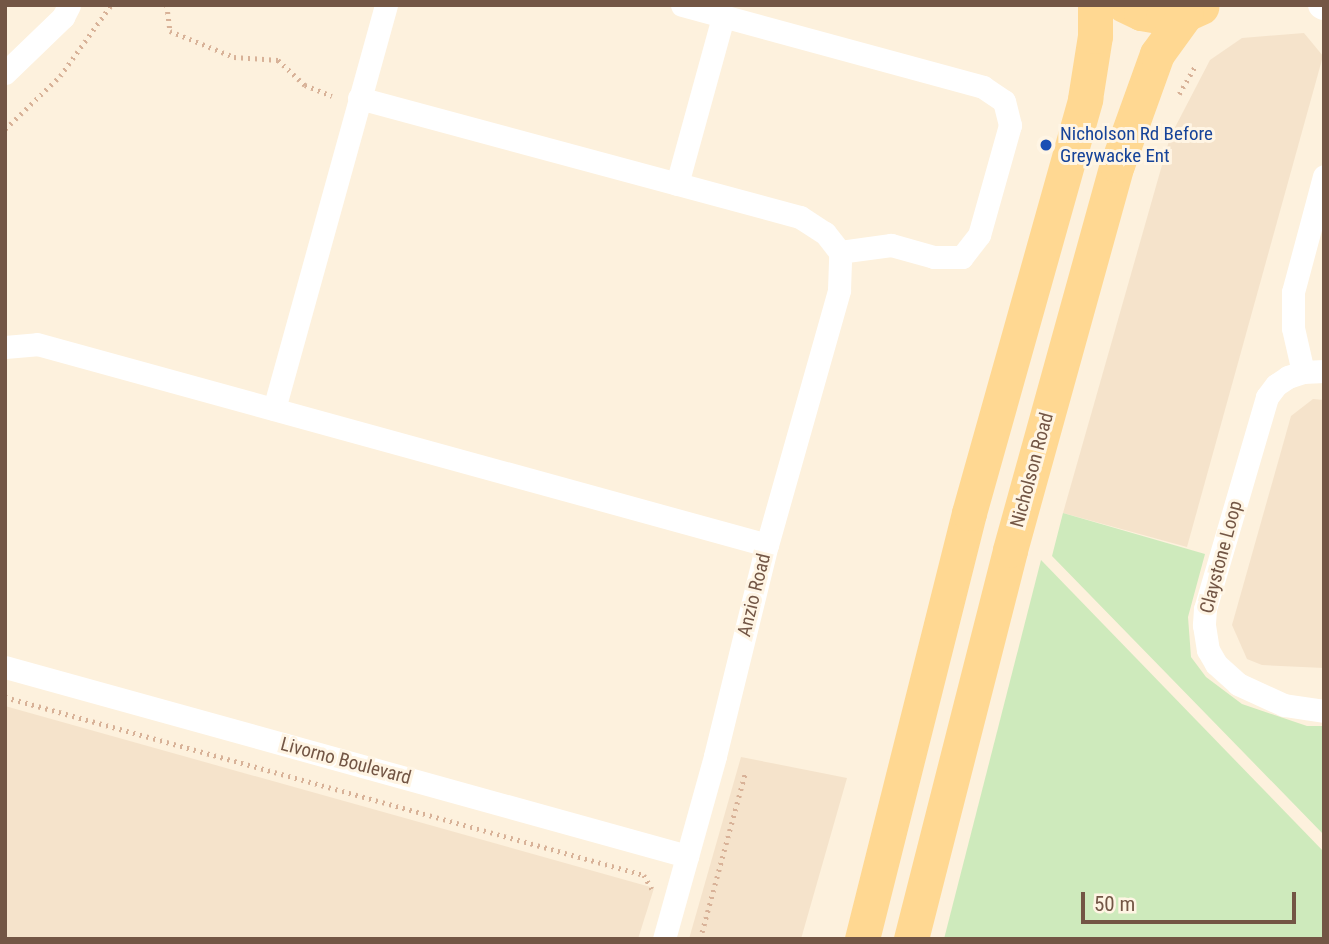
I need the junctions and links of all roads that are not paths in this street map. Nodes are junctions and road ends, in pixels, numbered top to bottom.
1 (69, 5) edge
2 (386, 5) edge
3 (682, 5) edge
4 (1095, 5) edge
5 (1124, 5) edge
6 (1195, 9) edge
7 (723, 16) junction
8 (5, 73) edge
9 (359, 97) junction
10 (1324, 176) edge
11 (677, 184) junction
12 (840, 252) junction
13 (5, 347) edge
14 (1313, 371) edge
15 (274, 409) junction
16 (766, 545) junction
17 (5, 667) edge
18 (1324, 710) edge
19 (687, 856) junction
20 (667, 928) edge
21 (862, 939) edge
22 (911, 939) edge

1 - 8 street
2 - 9 street
3 - 7 street
4 - 21 main road
5 - 6 main road, Nicholson Road
6 - 22 main road, Nicholson Road
7 - 11 street
7 - 12 street
9 - 11 street
9 - 15 street
10 - 14 street
11 - 12 street
12 - 16 street, Anzio Road
13 - 15 street
14 - 18 street, Claystone Loop
15 - 16 street
16 - 19 street, Anzio Road
17 - 19 street, Livorno Boulevard
19 - 20 street, Anzio Road

